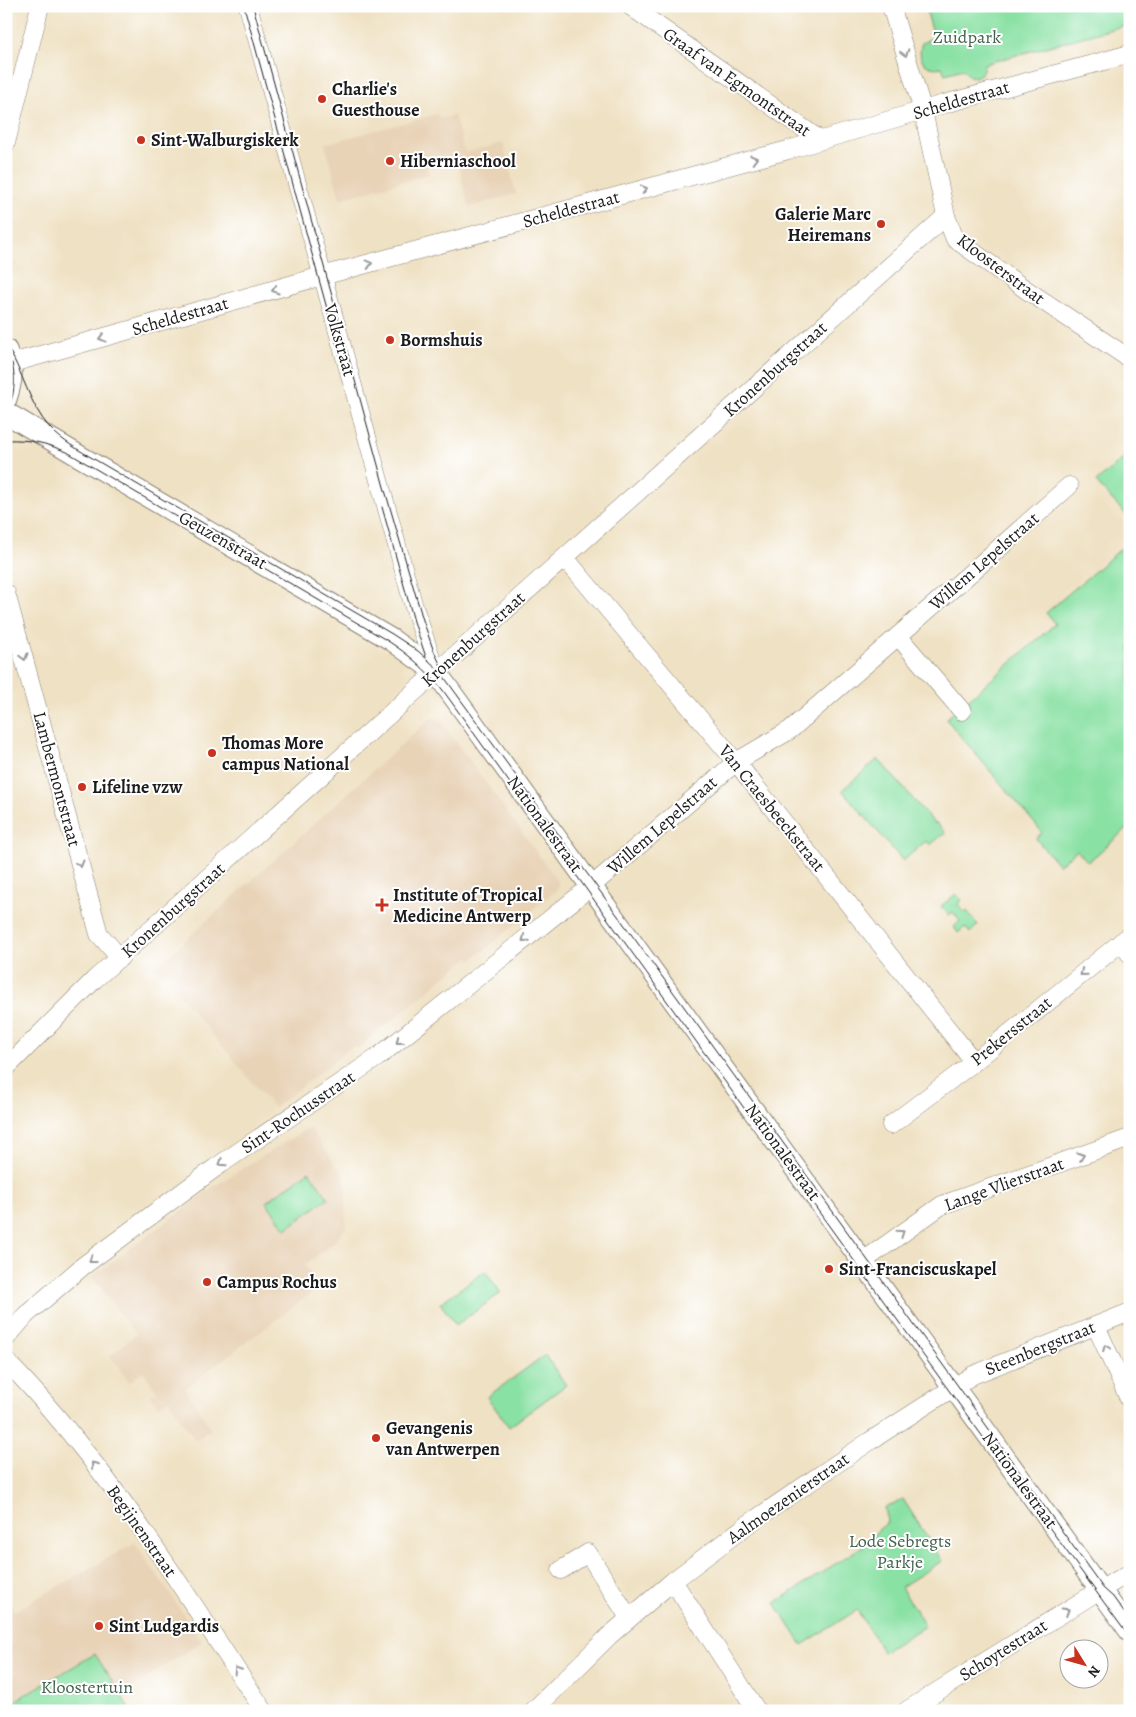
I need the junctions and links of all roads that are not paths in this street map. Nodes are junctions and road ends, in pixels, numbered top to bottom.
1 (40, 6) edge
2 (248, 6) edge
3 (630, 6) edge
4 (891, 6) edge
5 (1130, 54) edge
6 (923, 111) junction
7 (820, 140) junction
8 (6, 143) edge
9 (946, 216) junction
10 (322, 276) junction
11 (9, 357) edge
12 (1130, 359) edge
13 (6, 400) edge
14 (6, 413) edge
15 (1069, 486) dead end
16 (565, 558) junction
17 (6, 593) edge
18 (898, 636) junction
19 (436, 672) junction
20 (962, 711) dead end
21 (736, 762) junction
22 (590, 886) junction
23 (1127, 944) edge
24 (120, 958) junction
25 (974, 1062) junction
26 (6, 1068) edge
27 (891, 1125) dead end
28 (1130, 1138) edge
29 (862, 1262) junction
30 (1130, 1312) edge
31 (1096, 1326) junction
32 (6, 1338) edge
33 (6, 1361) edge
34 (953, 1388) junction
35 (1130, 1401) edge
36 (561, 1570) dead end
37 (1130, 1573) edge
38 (673, 1581) junction
39 (1100, 1590) junction
40 (629, 1618) junction
41 (1130, 1631) edge
42 (264, 1711) edge
43 (533, 1711) edge
44 (757, 1711) edge
45 (906, 1711) edge

1 - 8 street
2 - 10 street, Volkstraat
3 - 7 street, Graaf van Egmontstraat
4 -> 6 street, Kloosterstraat
5 - 6 street, Scheldestraat
6 - 7 street, Scheldestraat
6 - 9 street, Kloosterstraat
10 -> 7 street, Scheldestraat
9 - 12 street, Kloosterstraat
9 - 16 street, Kronenburgstraat
10 -> 11 street, Scheldestraat
10 - 19 street, Volkstraat
11 - 13 street
14 - 19 street, Geuzenstraat
15 - 18 street, Willem Lepelstraat
16 - 19 street, Kronenburgstraat
16 - 21 street, Van Craesbeeckstraat
17 -> 24 street, Lambermontstraat
18 - 20 street
18 - 21 street, Willem Lepelstraat
19 - 22 street, Nationalestraat
19 - 24 street, Kronenburgstraat
21 - 22 street, Willem Lepelstraat
21 - 25 street, Van Craesbeeckstraat
22 - 29 street, Nationalestraat
22 -> 32 street, Sint-Rochusstraat
23 -> 25 street, Prekersstraat
24 - 26 street, Kronenburgstraat
25 - 27 street, Prekersstraat
29 -> 28 street, Lange Vlierstraat
29 - 34 street, Nationalestraat
30 - 31 street, Steenbergstraat
31 - 34 street, Steenbergstraat
35 -> 31 street
42 -> 33 street, Begijnenstraat
34 - 38 street, Aalmoezenierstraat
34 - 39 street, Nationalestraat
36 - 40 street
37 - 39 street, Schoytestraat
38 - 40 street, Aalmoezenierstraat
38 - 44 street
39 - 41 street, Nationalestraat
45 -> 39 street, Schoytestraat
40 - 43 street, Aalmoezenierstraat

